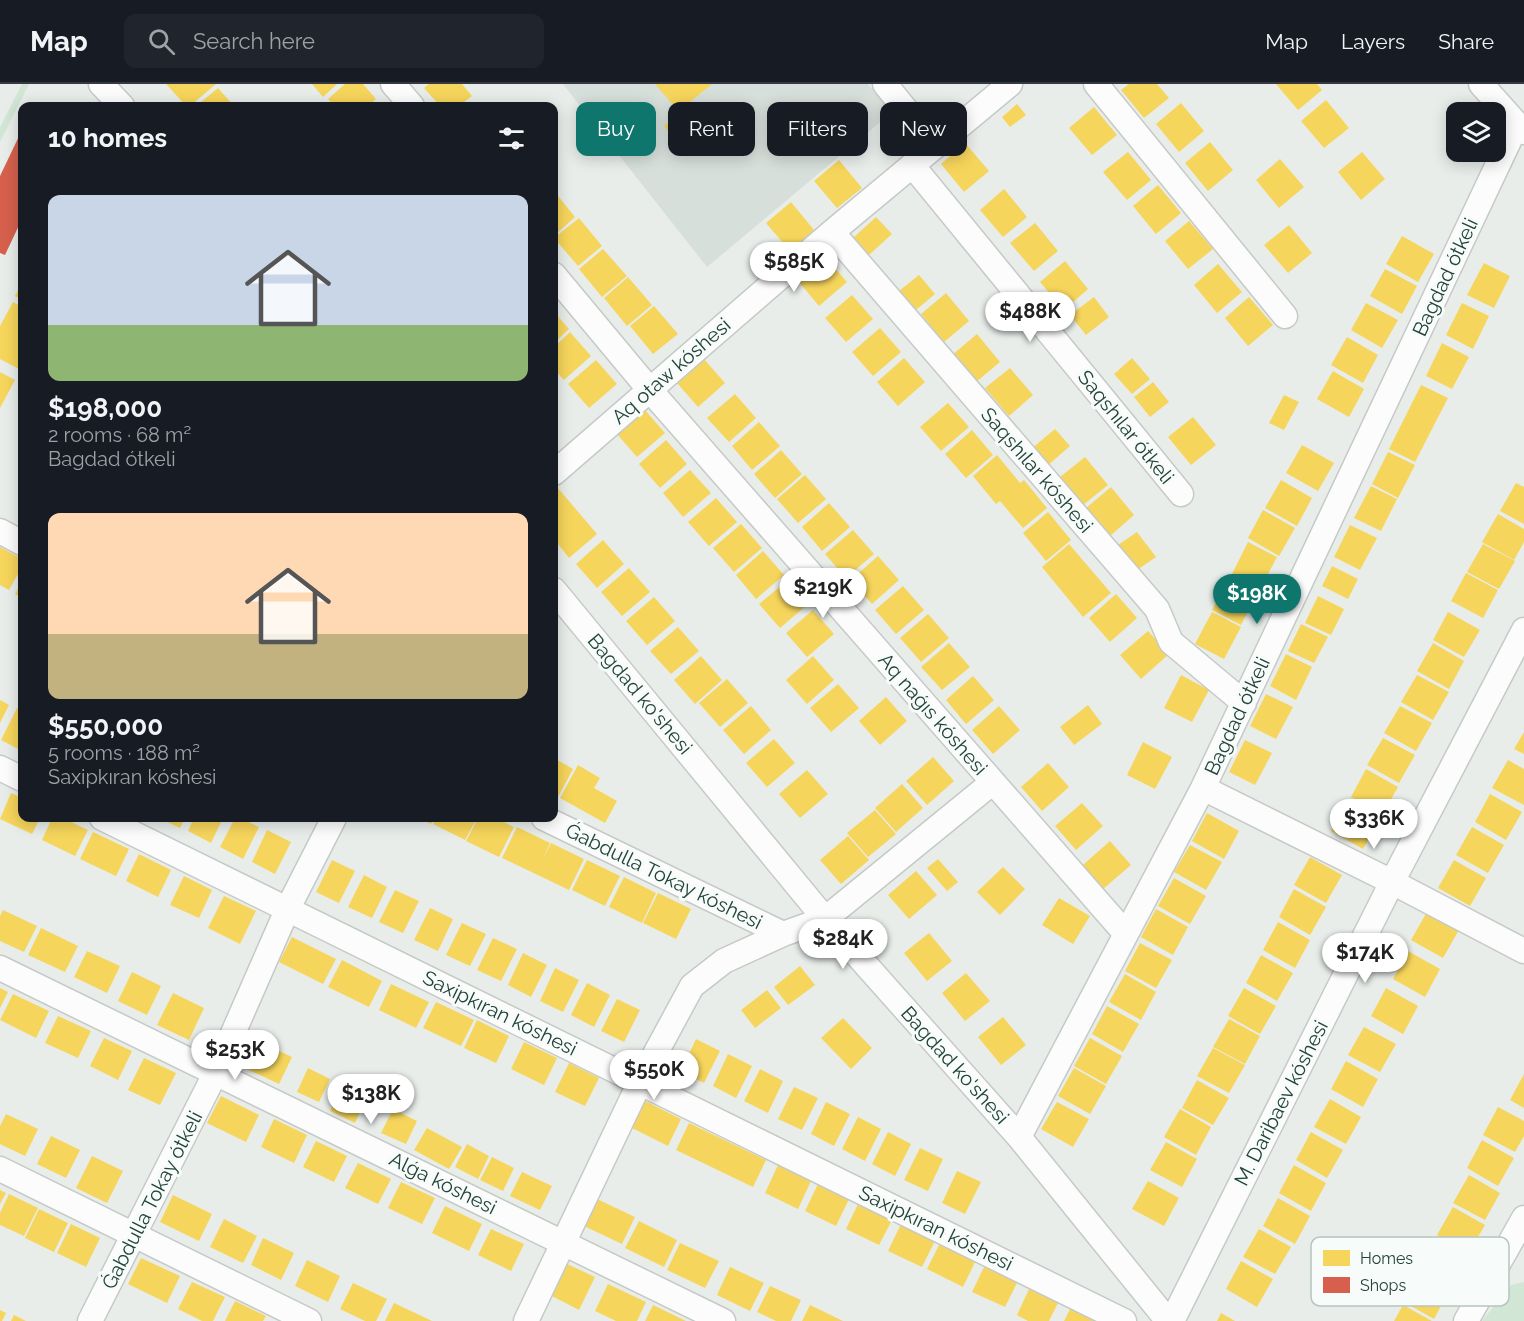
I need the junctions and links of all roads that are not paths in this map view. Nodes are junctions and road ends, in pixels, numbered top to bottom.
1 (101, 84) edge
2 (393, 84) edge
3 (885, 84) edge
4 (1010, 84) edge
5 (1096, 84) edge
6 (1481, 84) edge
7 (118, 102) edge
8 (409, 102) edge
9 (900, 102) edge
10 (967, 120) edge
11 (1520, 128) edge
12 (923, 156) edge
13 (912, 165) junction
14 (832, 232) junction
15 (558, 280) edge
16 (1285, 316) dead end
17 (650, 389) junction
18 (558, 470) edge
19 (1181, 494) dead end
20 (0, 531) edge
21 (18, 541) edge
22 (558, 595) edge
23 (1524, 630) edge
24 (1244, 703) junction
25 (0, 768) edge
26 (18, 777) edge
27 (993, 782) junction
28 (1203, 788) junction
29 (110, 822) edge
30 (332, 822) edge
31 (552, 822) edge
32 (1392, 882) junction
33 (288, 908) junction
34 (825, 919) junction
35 (783, 934) junction
36 (1126, 934) junction
37 (1524, 951) edge
38 (0, 968) edge
39 (216, 1072) junction
40 (640, 1082) junction
41 (1019, 1137) junction
42 (0, 1169) edge
43 (1522, 1227) edge
44 (134, 1234) junction
45 (563, 1242) junction
46 (1509, 1249) edge
47 (1475, 1306) edge
48 (90, 1321) edge
49 (309, 1321) edge
50 (526, 1321) edge
51 (723, 1321) edge
52 (1124, 1321) edge
53 (1170, 1321) edge
54 (1466, 1321) edge

1 - 7 street
2 - 8 street
3 - 9 street
4 - 10 street, Aq otaw kóshesi
5 - 16 street
6 - 11 street
11 - 24 street, Bagdad ótkeli
12 - 13 street, Aq otaw kóshesi
13 - 14 street, Aq otaw kóshesi
13 - 19 street, Saqshılar ótkeli
14 - 17 street, Aq otaw kóshesi
14 - 24 street, Saqshılar kóshesi
15 - 17 street, Aq naǵıs kóshesi
17 - 18 street, Aq otaw kóshesi
17 - 27 street, Aq naǵıs kóshesi
20 - 21 street
22 - 34 street, Bagdad ko'shesi
23 - 32 street, M. Daribaev kóshesi
24 - 28 street, Bagdad ótkeli
25 - 26 street
27 - 34 street
27 - 36 street, Aq naǵıs kóshesi
28 - 32 street
28 - 36 street, Bagdad ótkeli
29 - 33 street, Saxipkıran kóshesi
30 - 33 street, Ǵabdulla Tokay ótkeli
31 - 35 street, Ǵabdulla Tokay kóshesi
32 - 37 street
32 - 53 street, M. Daribaev kóshesi
33 - 39 street, Ǵabdulla Tokay ótkeli
33 - 40 street, Saxipkıran kóshesi
34 - 35 street
34 - 41 street, Bagdad ko'shesi
35 - 40 street
36 - 41 street, Bagdad ótkeli
38 - 39 street, Alǵa kóshesi
39 - 44 street, Ǵabdulla Tokay ótkeli
39 - 45 street, Alǵa kóshesi
40 - 45 street
40 - 52 street, Saxipkıran kóshesi
41 - 53 street, Bagdad ko'shesi
42 - 44 street
43 - 46 street
44 - 48 street, Ǵabdulla Tokay ótkeli
44 - 49 street
45 - 50 street
45 - 51 street, Alǵa kóshesi
47 - 54 street

